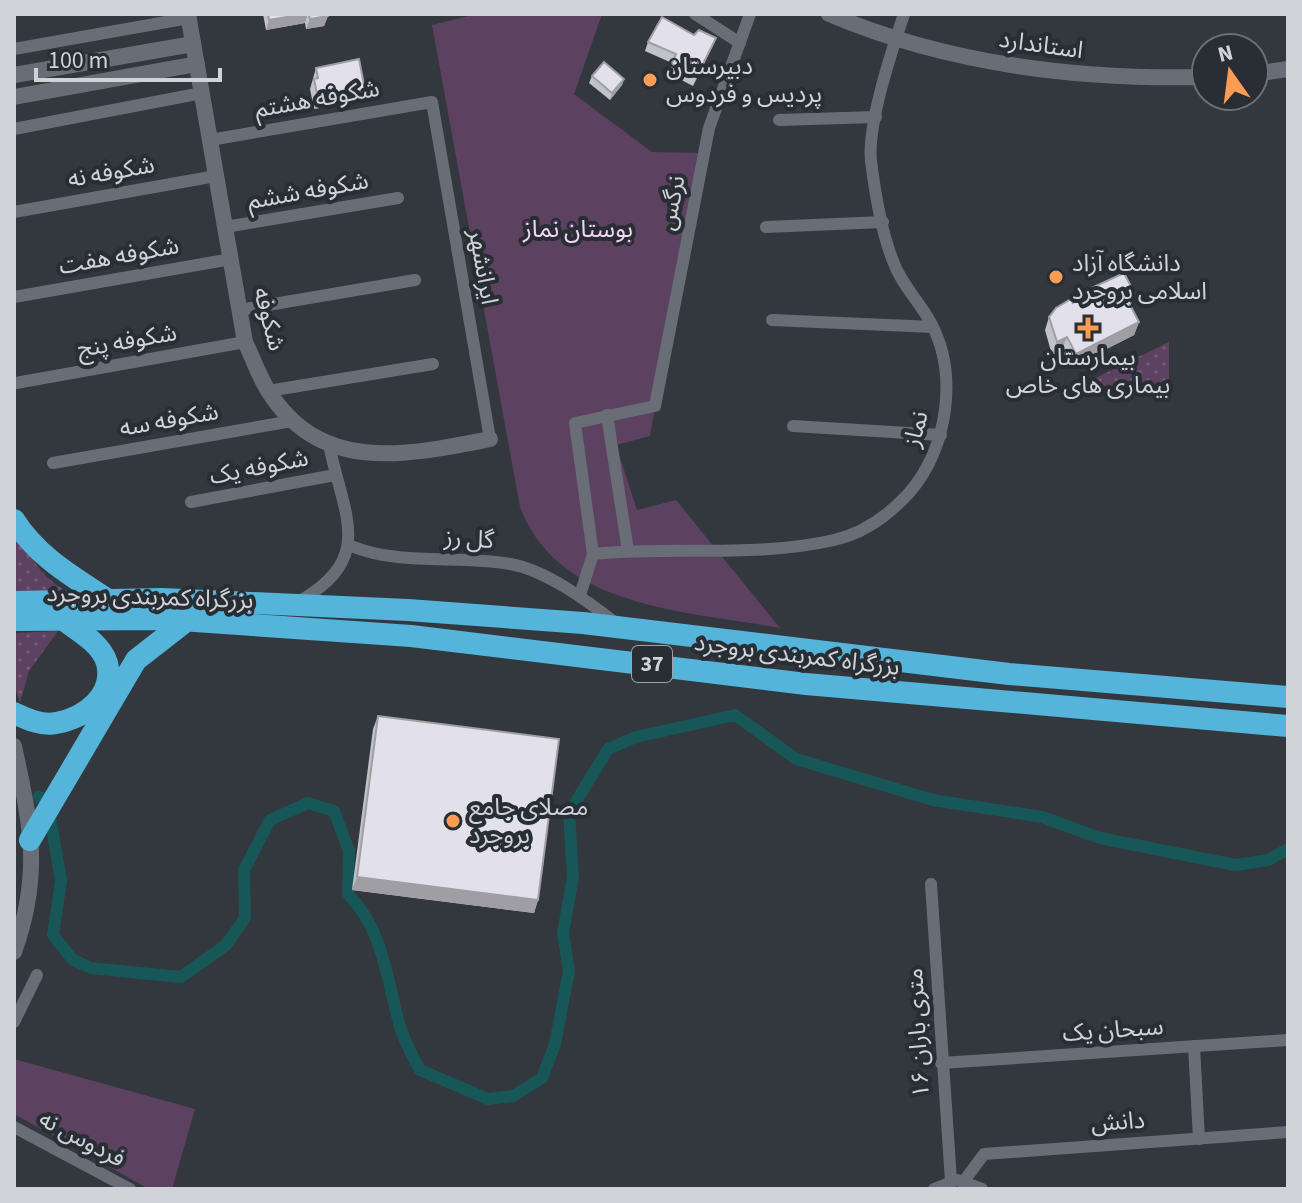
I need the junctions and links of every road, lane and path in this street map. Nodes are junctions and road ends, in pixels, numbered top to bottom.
1 (695, 14) edge
2 (750, 14) edge
3 (829, 14) edge
4 (904, 14) edge
5 (188, 16) edge
6 (895, 40) junction
7 (740, 43) junction
8 (193, 44) junction
9 (14, 49) edge
10 (197, 64) junction
11 (14, 75) edge
12 (1190, 77) edge
13 (202, 93) junction
14 (14, 97) edge
15 (432, 102) joint
16 (876, 117) junction
17 (779, 120) dead end
18 (14, 129) edge
19 (210, 140) junction
20 (216, 176) junction
21 (398, 198) dead end
22 (14, 212) edge
23 (883, 222) junction
24 (225, 227) junction
25 (766, 227) dead end
26 (231, 259) junction
27 (415, 280) dead end
28 (14, 297) edge
29 (239, 310) junction
30 (772, 320) dead end
31 (933, 327) junction
32 (245, 342) junction
33 (433, 364) dead end
34 (16, 383) dead end
35 (268, 391) junction
36 (607, 415) junction
37 (292, 421) junction
38 (793, 426) dead end
39 (941, 435) junction
40 (490, 439) joint
41 (329, 445) junction
42 (53, 463) dead end
43 (335, 475) junction
44 (191, 502) dead end
45 (14, 520) edge
46 (351, 546) junction
47 (628, 551) junction
48 (593, 554) junction
49 (580, 595) junction
50 (105, 598) junction
51 (14, 602) edge
52 (296, 603) junction
53 (62, 619) junction
54 (14, 620) edge
55 (186, 621) junction
56 (624, 629) junction
57 (1288, 697) edge
58 (14, 713) edge
59 (1288, 726) edge
60 (14, 746) edge
61 (30, 840) junction
62 (931, 884) dead end
63 (14, 952) edge
64 (37, 975) dead end
65 (14, 1022) edge
66 (1288, 1040) edge
67 (1194, 1046) junction
68 (941, 1063) junction
69 (14, 1127) edge
70 (1288, 1132) edge
71 (1199, 1139) junction
72 (958, 1181) junction
73 (130, 1189) edge
74 (934, 1189) edge
75 (982, 1189) edge

1 - 7 street
2 - 7 street, نرگس
3 - 6 street, استاندارد
4 - 6 street, نماز
5 - 8 street, شکوفه
5 - 9 street
6 - 12 street, استاندارد
6 - 16 street, نماز
7 - 36 street, نرگس
8 - 10 street, شکوفه
8 - 11 street
10 - 13 street, شکوفه
10 - 14 street
13 - 18 street
13 - 19 street, شکوفه
15 - 19 street, شکوفه هشتم
15 - 40 street, ایرانشهر
16 - 17 street
16 - 23 street, نماز
19 - 20 street, شکوفه
20 - 22 street, شکوفه نه
20 - 24 street, شکوفه
21 - 24 street, شکوفه ششم
23 - 25 street
23 - 31 street, نماز
24 - 26 street, شکوفه
26 - 28 street, شکوفه هفت
26 - 29 street, شکوفه
27 - 29 street
29 - 32 street, شکوفه
30 - 31 street
31 - 39 street, نماز
32 - 34 street, شکوفه پنج
32 - 35 street, شکوفه
33 - 35 street
35 - 37 street, شکوفه
36 - 47 street
36 - 48 street
37 - 41 street, شکوفه
37 - 42 street, شکوفه سه
38 - 39 street
39 - 47 street, نماز
40 - 41 street, شکوفه
41 - 43 street
43 - 44 street, شکوفه یک
43 - 46 street
45 - 50 highway
46 - 49 street, گل رز
46 - 52 street
47 - 48 street, نماز
48 - 49 street
49 - 56 street, گل رز
50 - 51 highway, بزرگراه کمربندی بروجرد / 37
50 - 52 highway, بزرگراه کمربندی بروجرد / 37
52 - 56 highway, بزرگراه کمربندی بروجرد / 37
53 - 54 highway, بزرگراه کمربندی بروجرد / 37
53 - 55 highway, بزرگراه کمربندی بروجرد / 37
53 - 58 highway
55 - 59 highway, بزرگراه کمربندی بروجرد / 37
55 - 61 highway
56 - 57 highway, بزرگراه کمربندی بروجرد / 37
60 - 61 street
61 - 63 street
62 - 68 street, ۱۶ متری باران
64 - 65 street
66 - 67 street, سبحان یک
67 - 68 street, سبحان یک
67 - 71 street
68 - 72 street, ۱۶ متری باران
69 - 73 street, فردوس نه
70 - 71 street, دانش
71 - 72 street, دانش
72 - 74 street
72 - 75 street

